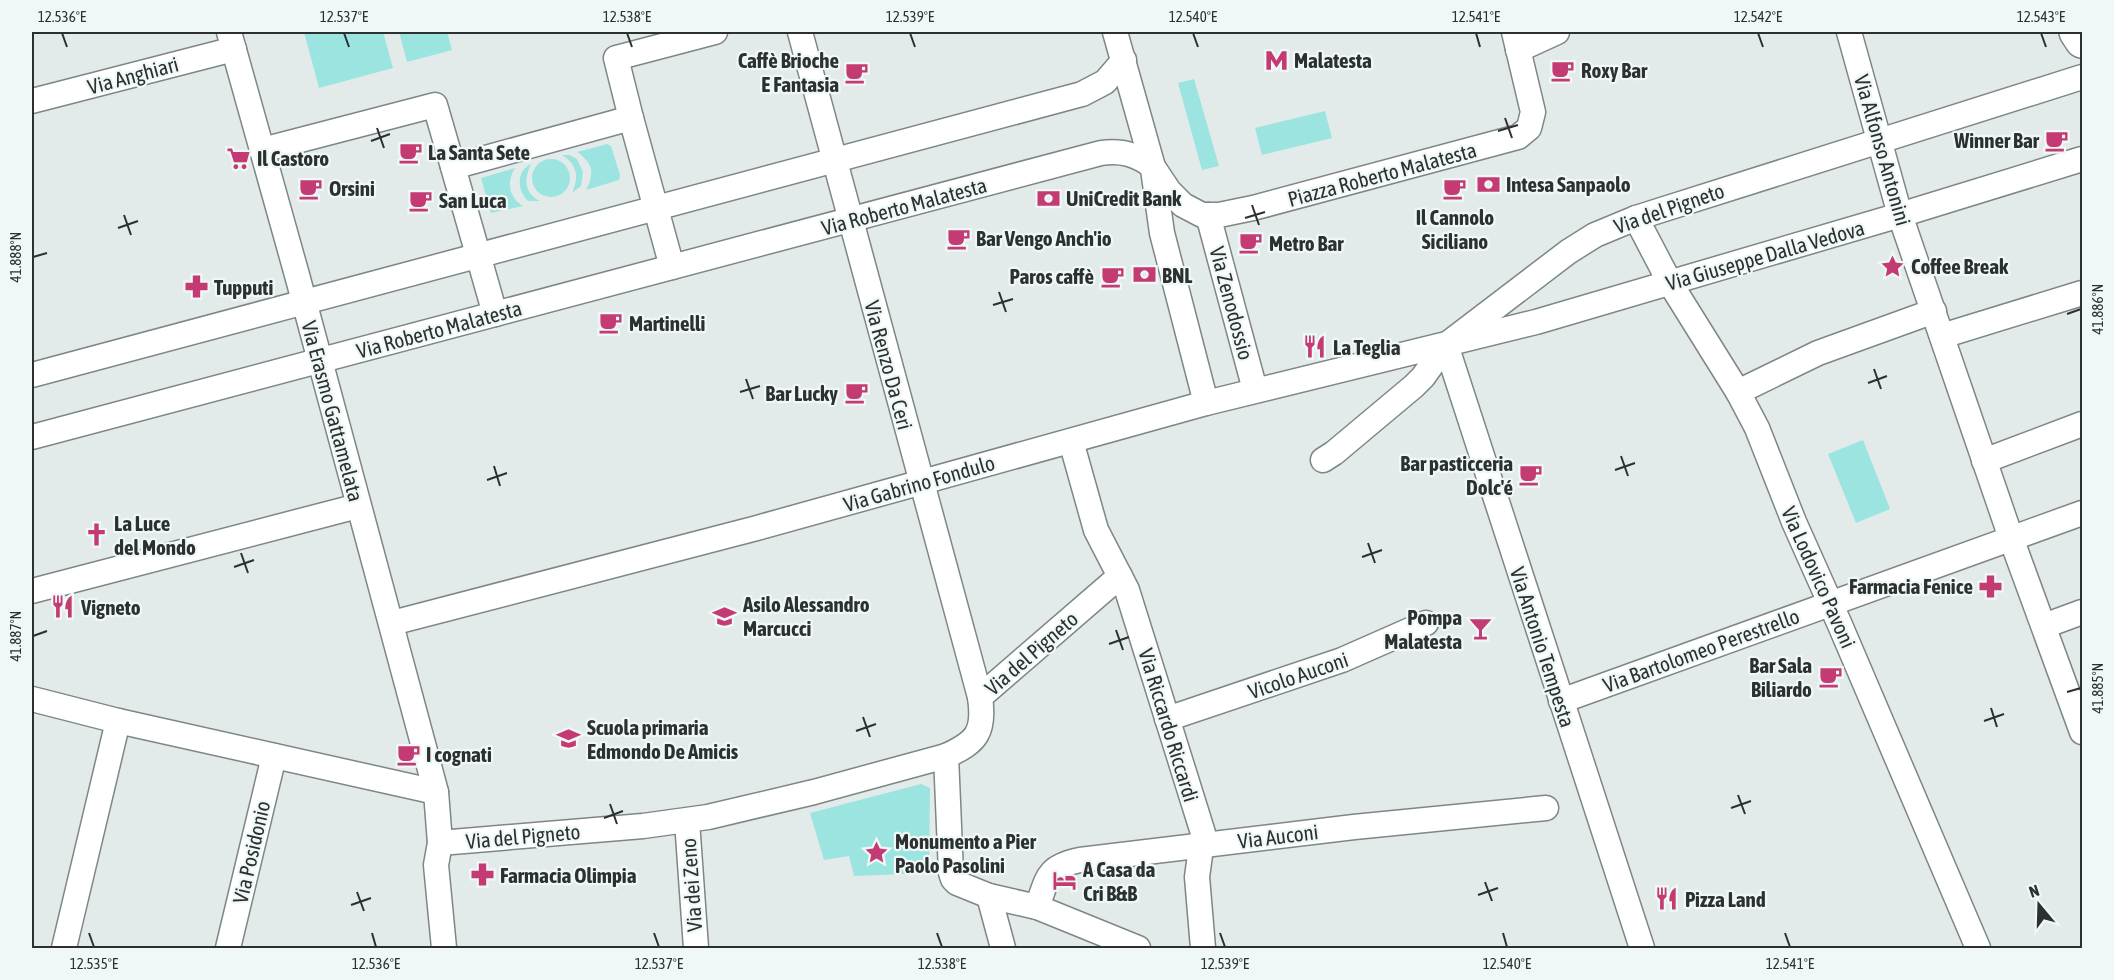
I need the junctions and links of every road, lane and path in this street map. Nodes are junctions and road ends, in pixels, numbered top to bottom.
1 (715, 32) edge
2 (800, 32) edge
3 (1115, 32) edge
4 (1557, 32) edge
5 (1850, 32) edge
6 (2076, 32) edge
7 (232, 40) edge
8 (1516, 41) edge
9 (2082, 41) edge
10 (1124, 60) junction
11 (2082, 77) edge
12 (32, 102) edge
13 (631, 118) junction
14 (1881, 141) junction
15 (262, 150) junction
16 (2082, 159) edge
17 (834, 160) junction
18 (453, 167) junction
19 (1153, 167) junction
20 (656, 207) junction
21 (1208, 215) junction
22 (1900, 215) junction
23 (1636, 218) junction
24 (851, 220) junction
25 (477, 255) junction
26 (672, 267) junction
27 (1670, 283) junction
28 (2082, 292) edge
29 (304, 301) junction
30 (1934, 311) junction
31 (495, 314) junction
32 (1942, 336) junction
33 (1446, 345) junction
34 (319, 360) junction
35 (32, 375) edge
36 (1256, 390) junction
37 (1738, 392) junction
38 (1206, 403) junction
39 (2082, 424) edge
40 (32, 436) edge
41 (1071, 441) junction
42 (1323, 460) dead end
43 (1984, 461) junction
44 (920, 482) junction
45 (358, 506) junction
46 (2082, 513) edge
47 (2011, 538) junction
48 (1120, 576) junction
49 (32, 591) edge
50 (32, 596) edge
51 (1831, 604) junction
52 (2082, 612) edge
53 (32, 613) edge
54 (392, 623) junction
55 (1426, 623) dead end
56 (2044, 626) junction
57 (980, 698) junction
58 (32, 699) edge
59 (1561, 701) junction
60 (1167, 719) junction
61 (118, 721) junction
62 (2082, 732) edge
63 (274, 756) junction
64 (946, 756) junction
65 (436, 792) junction
66 (1546, 808) dead end
67 (687, 821) junction
68 (440, 843) junction
69 (1201, 845) junction
70 (988, 896) junction
71 (1037, 907) junction
72 (64, 948) edge
73 (228, 948) edge
74 (444, 948) edge
75 (696, 948) edge
76 (1003, 948) edge
77 (1138, 948) edge
78 (1203, 948) edge
79 (1642, 948) edge
80 (1978, 948) edge

1 - 13 street
2 - 17 street, Via Renzo Da Ceri
3 - 10 street
4 - 8 street
5 - 14 street, Via Alfonso Antonini
6 - 9 main road
7 - 12 street, Via Anghiari
7 - 15 street, Via Erasmo Gattamelata
8 - 21 street, Piazza Roberto Malatesta
10 - 17 street
10 - 19 street
11 - 14 street, Via del Pigneto
13 - 18 street
13 - 20 street
14 - 22 street, Via Alfonso Antonini
14 - 23 street, Via del Pigneto
15 - 18 street
15 - 29 street, Via Erasmo Gattamelata
16 - 22 street, Via Giuseppe Dalla Vedova
17 - 20 street
17 - 24 street, Via Renzo Da Ceri
18 - 25 street
19 - 21 street
19 - 24 street, Via Roberto Malatesta
19 - 38 street
20 - 25 street
20 - 26 street
21 - 36 street, Via Zenodossio
22 - 27 street, Via Giuseppe Dalla Vedova
22 - 30 street, Via Alfonso Antonini
23 - 27 street, Via Lodovico Pavoni
23 - 33 street, Via del Pigneto
24 - 26 street, Via Roberto Malatesta
24 - 44 street, Via Renzo Da Ceri
25 - 29 street
25 - 31 street
26 - 31 street, Via Roberto Malatesta
27 - 33 street, Via Giuseppe Dalla Vedova
27 - 37 street, Via Lodovico Pavoni
28 - 32 street
29 - 34 street, Via Erasmo Gattamelata
29 - 35 street
30 - 32 street, Via Alfonso Antonini
30 - 37 street
31 - 34 street, Via Roberto Malatesta
32 - 43 street, Via Alfonso Antonini
33 - 36 street, Via Gabrino Fondulo
33 - 42 street, Via del Pigneto
33 - 59 street, Via Antonio Tempesta
34 - 40 street, Via Roberto Malatesta
34 - 45 street, Via Erasmo Gattamelata
36 - 38 street, Via Gabrino Fondulo
37 - 51 street, Via Lodovico Pavoni
38 - 41 street, Via Gabrino Fondulo
39 - 43 street
41 - 44 street, Via Gabrino Fondulo
41 - 48 street, Via Riccardo Riccardi
43 - 47 street, Via Alfonso Antonini
44 - 54 street, Via Gabrino Fondulo
44 - 57 street, Via Renzo Da Ceri
45 - 49 street
45 - 54 street, Via Erasmo Gattamelata
46 - 47 street, Via Bartolomeo Perestrello
47 - 51 street, Via Bartolomeo Perestrello
47 - 56 street, Via Alfonso Antonini
48 - 57 street, Via del Pigneto
48 - 60 street, Via Riccardo Riccardi
50 - 53 street
51 - 59 street, Via Bartolomeo Perestrello
51 - 80 street, Via Lodovico Pavoni
52 - 56 street
54 - 65 street, Via Erasmo Gattamelata
55 - 60 street, Vicolo Auconi
56 - 62 street, Via Alfonso Antonini
57 - 64 street, Via del Pigneto
58 - 61 street
59 - 79 street, Via Antonio Tempesta
60 - 69 street, Via Riccardo Riccardi
61 - 63 street
61 - 72 street
63 - 65 street
63 - 73 street, Via Posidonio
64 - 67 street, Via del Pigneto
64 - 70 street
65 - 68 street, Via del Pigneto
66 - 69 street, Via Auconi
67 - 68 street, Via del Pigneto
67 - 75 street, Via dei Zeno
68 - 74 street
69 - 71 street, Via Auconi
69 - 78 street, Via Riccardo Riccardi
70 - 71 street
70 - 76 street
71 - 77 street

